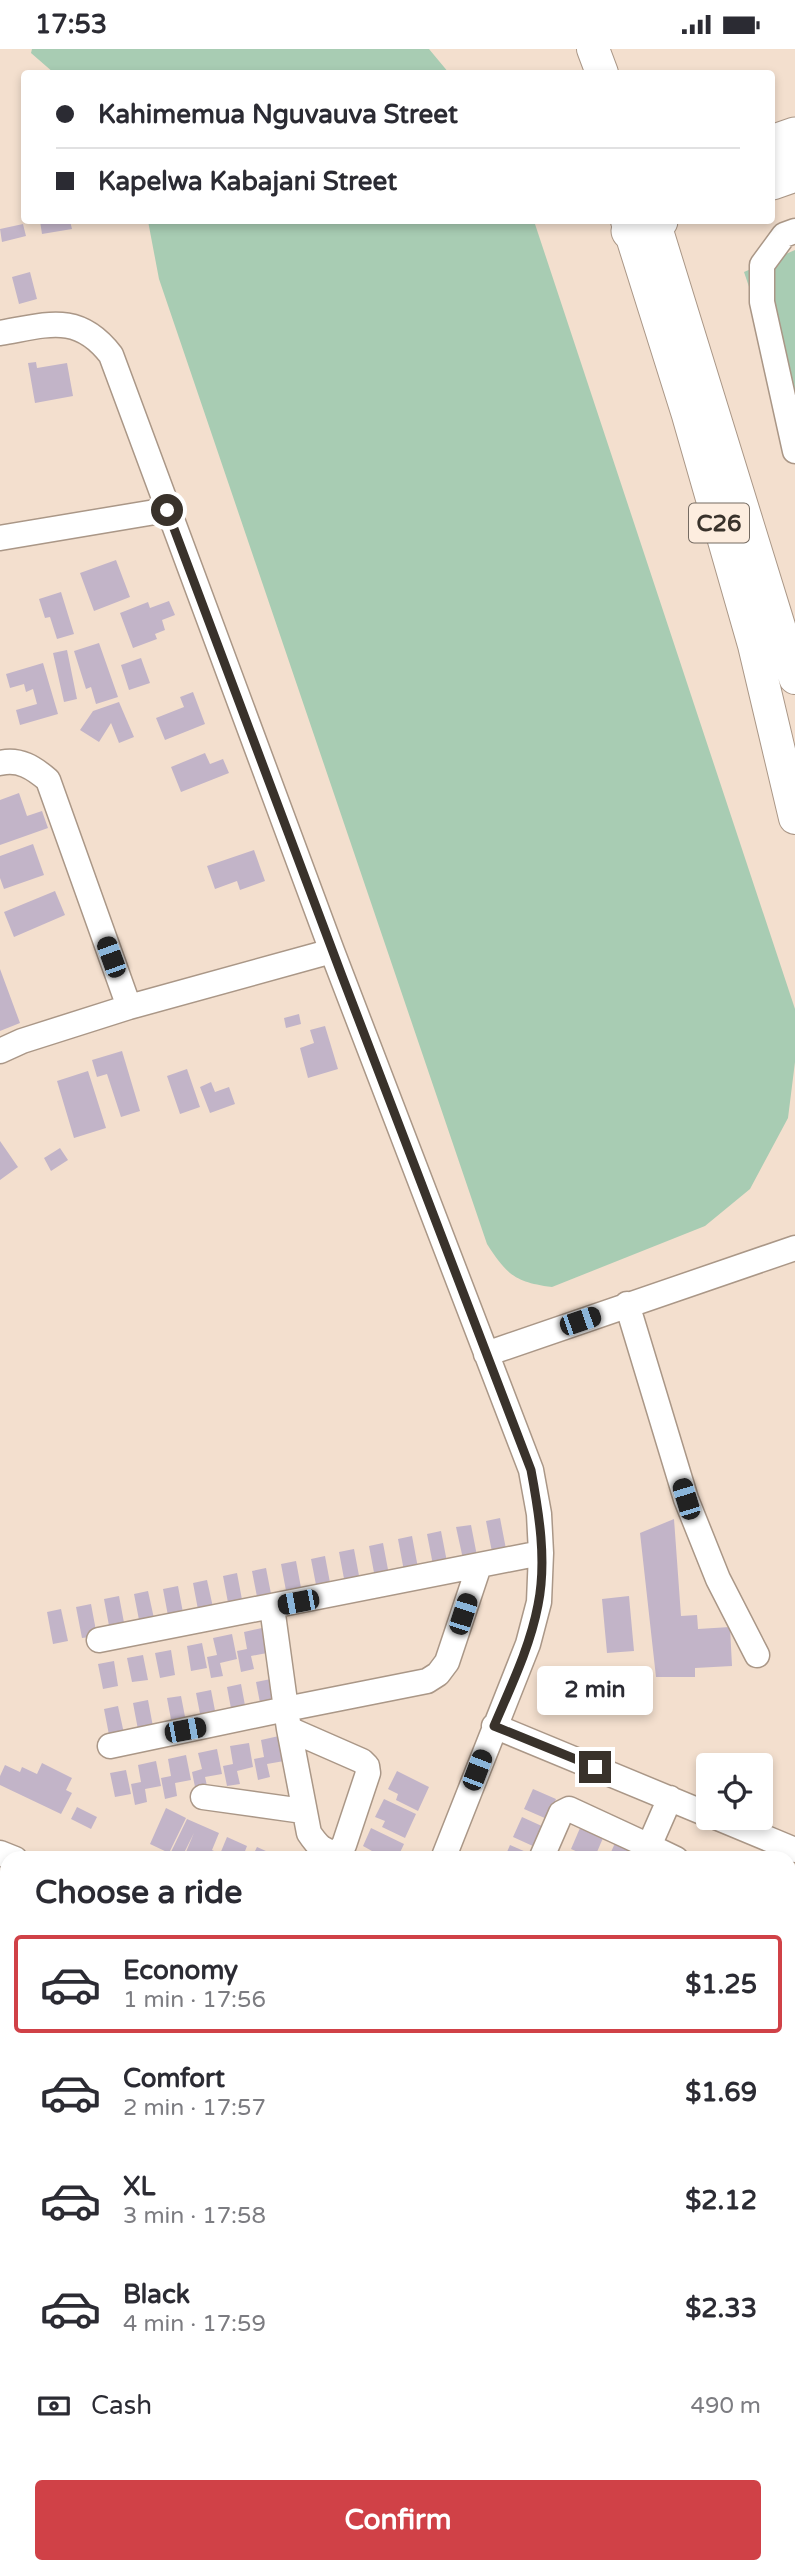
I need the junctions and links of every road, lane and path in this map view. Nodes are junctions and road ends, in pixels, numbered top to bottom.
1 (574, 49) edge
2 (593, 49) edge
3 (580, 70) edge
4 (601, 70) edge
5 (795, 136) edge
6 (775, 143) edge
7 (795, 173) edge
8 (775, 180) edge
9 (645, 224) edge
10 (645, 224) edge
11 (795, 231) edge
12 (0, 333) edge
13 (795, 451) edge
14 (167, 510) junction
15 (0, 538) edge
16 (795, 678) edge
17 (0, 763) edge
18 (795, 818) edge
19 (332, 951) junction
20 (129, 1007) junction
21 (0, 1051) edge
22 (795, 1248) edge
23 (627, 1304) junction
24 (486, 1354) junction
25 (541, 1553) junction
26 (479, 1566) junction
27 (272, 1607) junction
28 (99, 1640) dead end
29 (757, 1655) dead end
30 (287, 1719) junction
31 (494, 1726) junction
32 (110, 1745) dead end
33 (203, 1797) dead end
34 (670, 1798) junction
35 (696, 1809) edge
36 (303, 1811) junction
37 (747, 1830) edge
38 (795, 1850) edge
39 (326, 1851) edge
40 (339, 1851) edge
41 (446, 1851) edge
42 (544, 1851) edge
43 (644, 1851) edge
44 (646, 1851) edge

1 - 3 main road
2 - 4 main road
5 - 6 highway
7 - 8 highway
9 - 16 main road, C26
10 - 18 main road, C26
11 - 13 street
12 - 14 street
14 - 15 street
14 - 19 street
17 - 20 street
19 - 20 street
19 - 24 street
20 - 21 street
22 - 23 street
23 - 24 street
23 - 29 street
24 - 25 street
25 - 26 street
25 - 31 street
26 - 27 street
26 - 30 street
27 - 28 street
27 - 30 street
30 - 32 street
30 - 36 street
30 - 40 street
31 - 34 street
31 - 41 street
33 - 36 street
34 - 35 street
34 - 44 street
36 - 39 street
37 - 38 street
42 - 43 street

